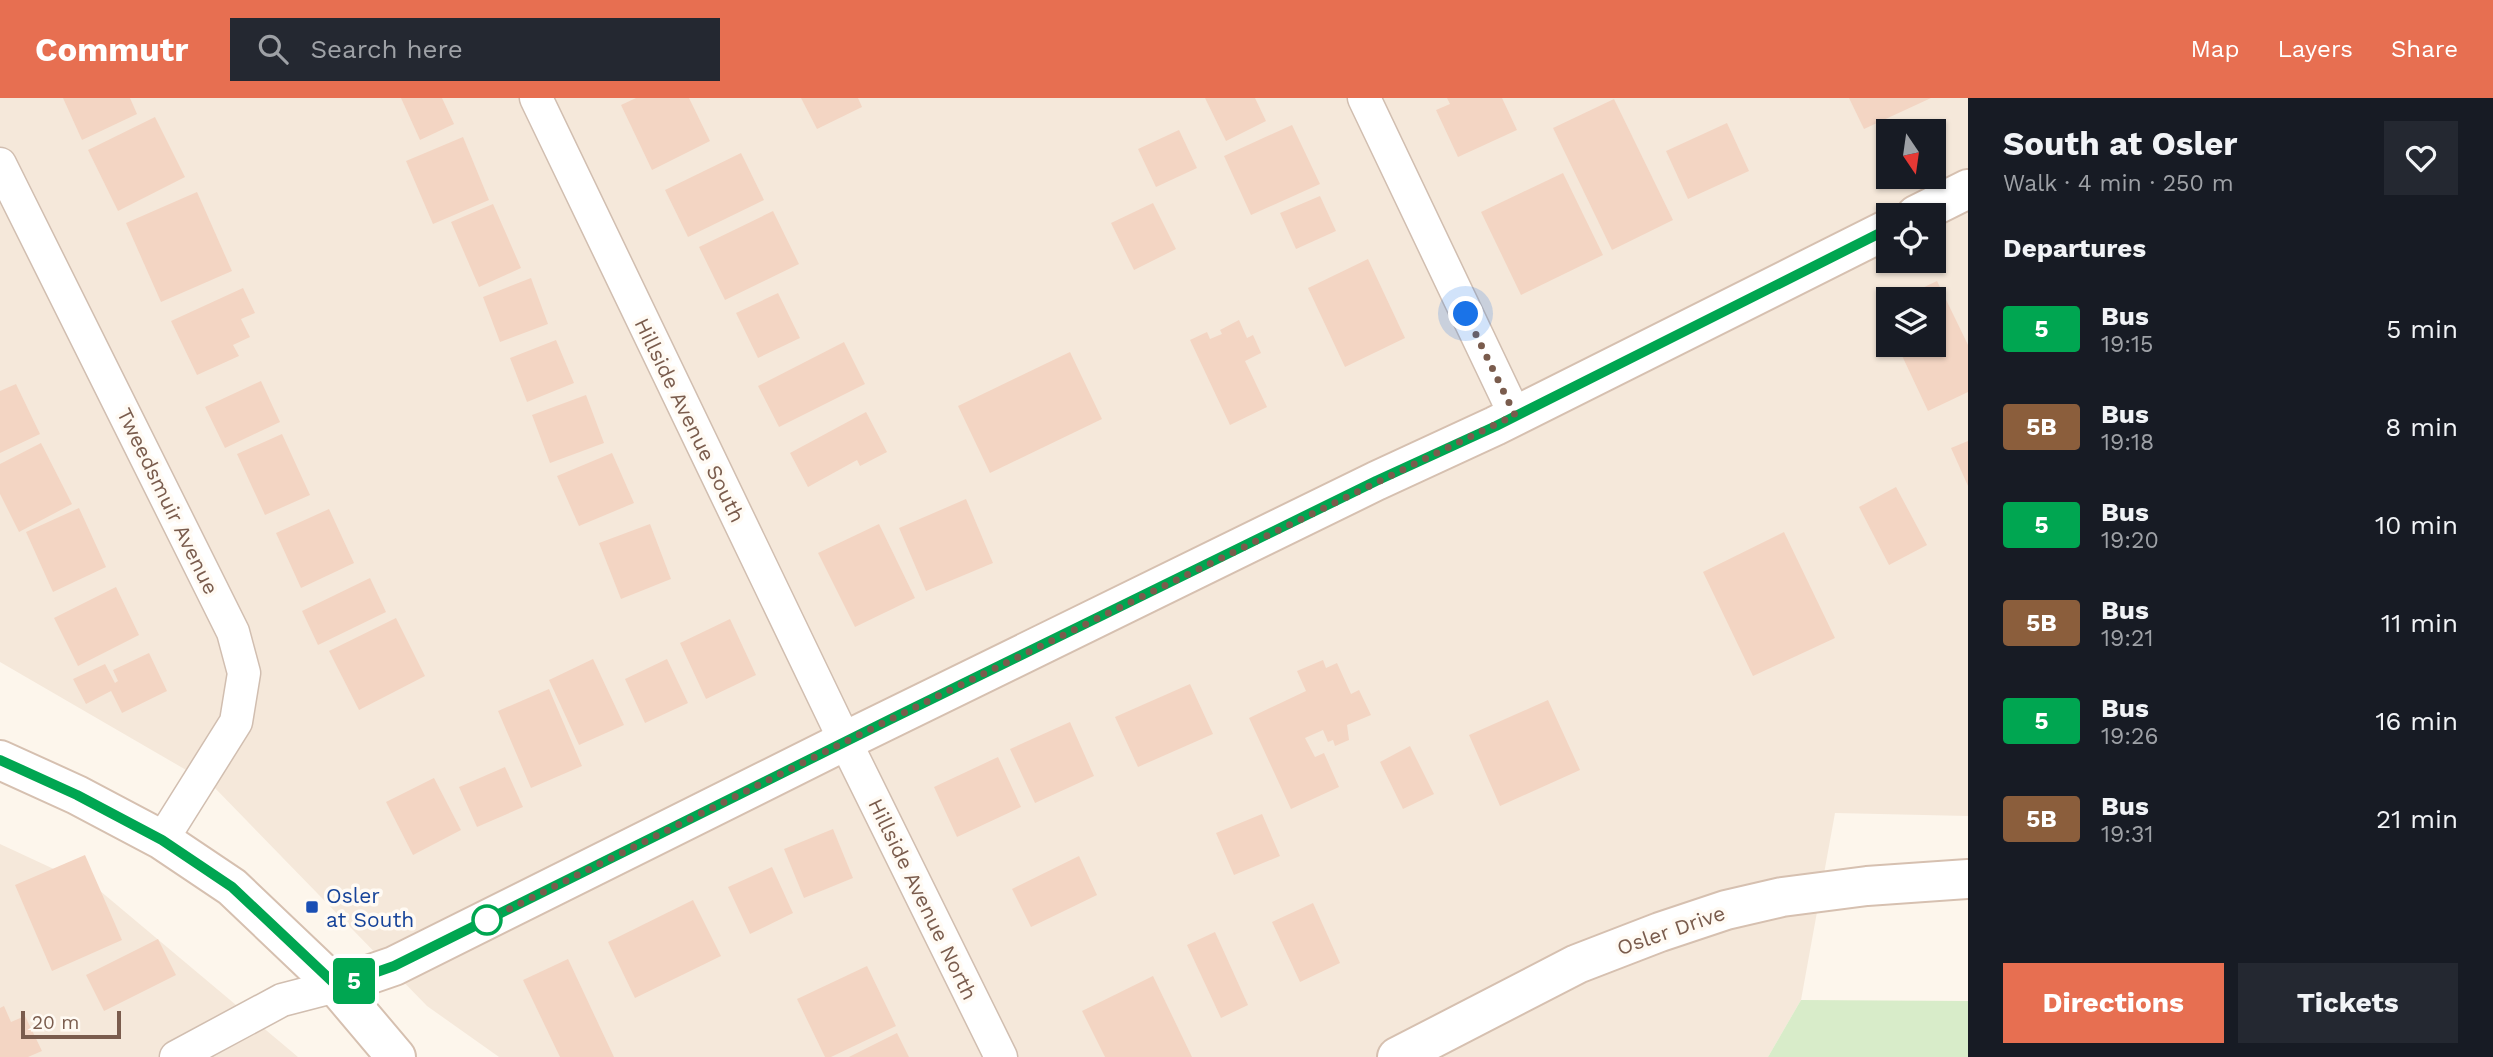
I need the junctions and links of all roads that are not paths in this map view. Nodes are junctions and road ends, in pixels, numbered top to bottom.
1 (536, 98) edge
2 (1364, 98) edge
3 (0, 164) edge
4 (1968, 189) edge
5 (1940, 203) edge
6 (1876, 235) edge
7 (1515, 415) junction
8 (845, 741) junction
9 (0, 760) edge
10 (162, 840) junction
11 (1968, 879) edge
12 (337, 986) junction
13 (176, 1057) edge
14 (396, 1057) edge
15 (1001, 1057) edge
16 (1397, 1057) edge

1 - 8 street, Hillside Avenue South
2 - 7 street
3 - 10 street, Tweedsmuir Avenue
4 - 5 street
6 - 7 street
7 - 8 street
8 - 12 street
8 - 15 street, Hillside Avenue North
9 - 10 street
10 - 12 street
11 - 16 street, Osler Drive
12 - 13 street
12 - 14 street

